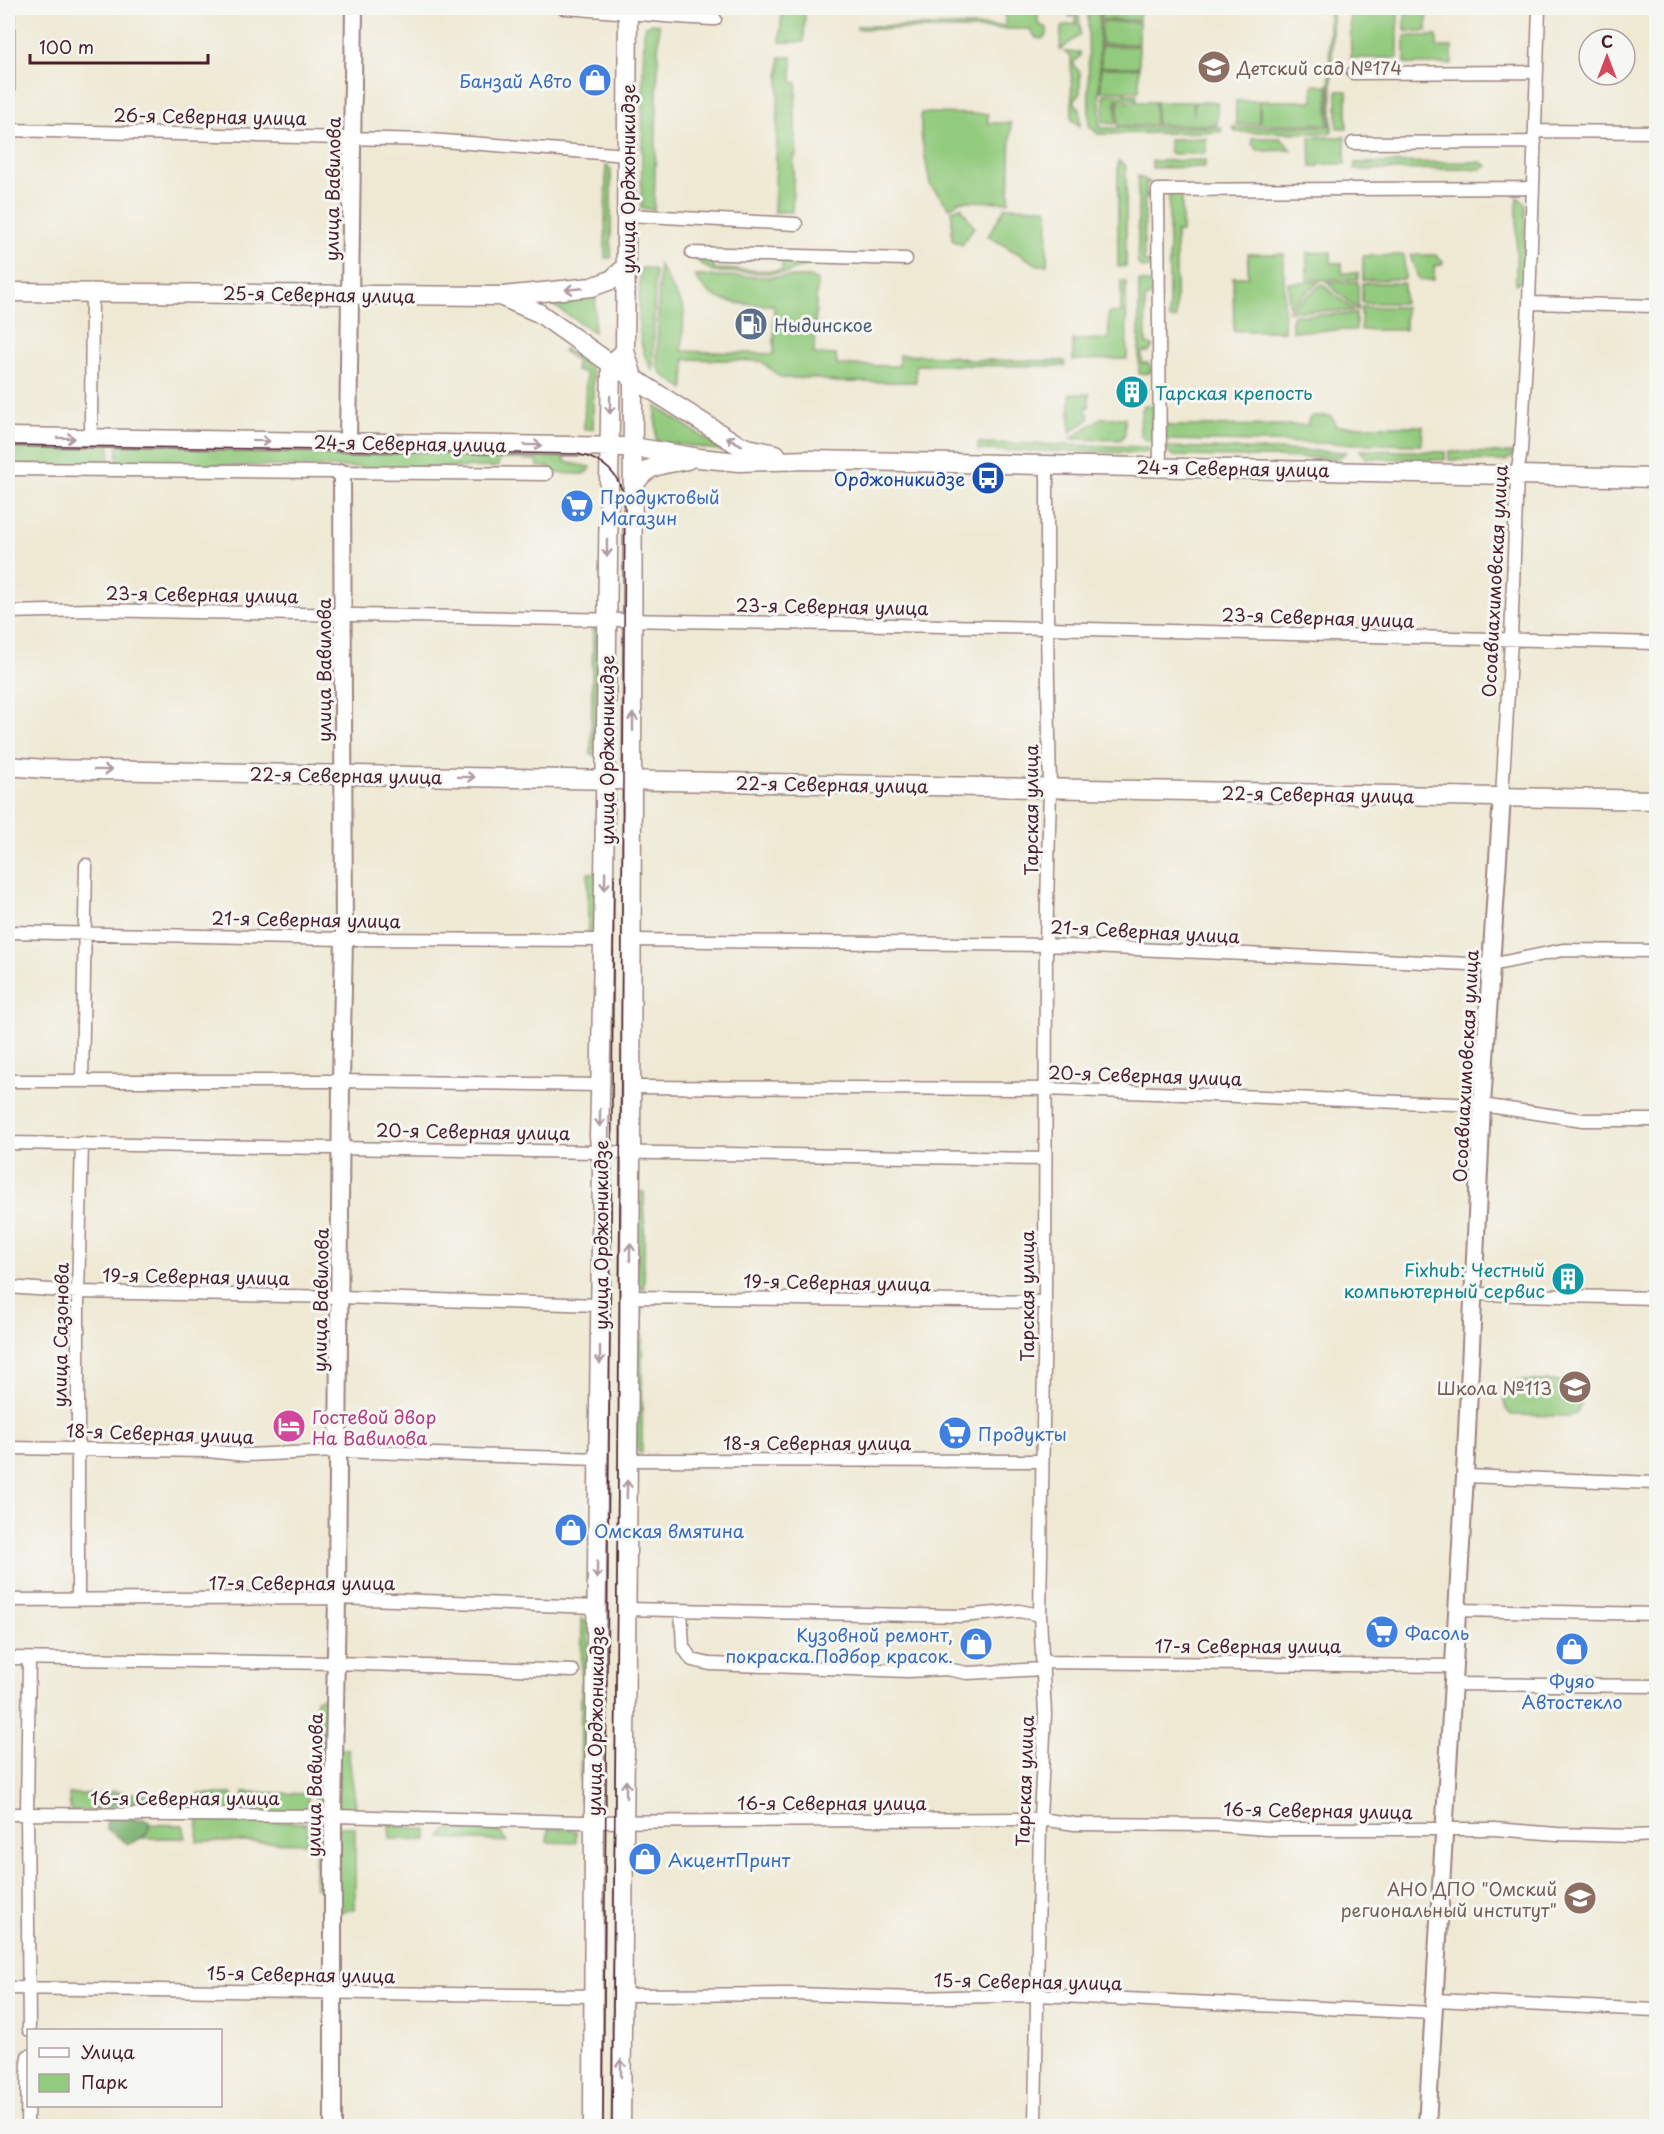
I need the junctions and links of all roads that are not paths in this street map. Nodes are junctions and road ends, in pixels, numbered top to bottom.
1 (8, 8) edge
2 (354, 8) edge
3 (563, 8) edge
4 (1539, 8) edge
5 (628, 10) edge
6 (716, 19) dead end
7 (1537, 72) junction
8 (1353, 73) dead end
9 (8, 104) edge
10 (8, 130) edge
11 (1656, 132) edge
12 (1534, 137) junction
13 (352, 138) junction
14 (1353, 143) dead end
15 (627, 155) junction
16 (1533, 188) junction
17 (627, 215) junction
18 (796, 224) dead end
19 (692, 253) dead end
20 (906, 260) dead end
21 (626, 267) junction
22 (8, 292) edge
23 (92, 292) junction
24 (350, 295) junction
25 (500, 296) junction
26 (1529, 303) junction
27 (1656, 306) edge
28 (625, 351) junction
29 (611, 364) junction
30 (633, 377) junction
31 (91, 427) dead end
32 (8, 437) edge
33 (348, 442) junction
34 (609, 447) junction
35 (633, 447) junction
36 (699, 458) junction
37 (810, 460) junction
38 (1047, 465) junction
39 (1160, 467) junction
40 (8, 469) edge
41 (342, 473) junction
42 (546, 474) dead end
43 (1517, 474) junction
44 (1656, 478) edge
45 (633, 487) junction
46 (8, 612) edge
47 (342, 615) junction
48 (607, 620) junction
49 (633, 620) junction
50 (1047, 628) junction
51 (1511, 640) junction
52 (1656, 643) edge
53 (8, 766) edge
54 (343, 775) junction
55 (605, 780) junction
56 (633, 781) junction
57 (1050, 789) junction
58 (1502, 797) junction
59 (1656, 800) edge
60 (86, 865) dead end
61 (8, 932) edge
62 (85, 932) junction
63 (344, 939) junction
64 (604, 940) junction
65 (631, 940) junction
66 (1046, 945) junction
67 (1656, 951) edge
68 (1491, 965) junction
69 (8, 1081) edge
70 (82, 1081) junction
71 (341, 1081) junction
72 (601, 1085) junction
73 (630, 1087) junction
74 (1045, 1089) junction
75 (1482, 1105) junction
76 (1656, 1120) edge
77 (8, 1143) edge
78 (82, 1143) junction
79 (341, 1146) junction
80 (599, 1151) junction
81 (631, 1151) junction
82 (1045, 1159) junction
83 (8, 1287) edge
84 (78, 1292) junction
85 (1473, 1294) junction
86 (339, 1297) junction
87 (629, 1297) junction
88 (1656, 1298) edge
89 (1045, 1302) junction
90 (600, 1305) junction
91 (8, 1448) edge
92 (79, 1448) junction
93 (337, 1450) junction
94 (599, 1458) junction
95 (627, 1460) junction
96 (1042, 1461) junction
97 (1465, 1476) junction
98 (1656, 1483) edge
99 (337, 1598) junction
100 (8, 1600) edge
101 (78, 1600) junction
102 (597, 1607) junction
103 (626, 1609) junction
104 (681, 1610) junction
105 (1456, 1610) junction
106 (1656, 1614) edge
107 (1040, 1615) junction
108 (8, 1658) edge
109 (29, 1659) junction
110 (335, 1663) junction
111 (1043, 1665) junction
112 (1453, 1666) junction
113 (573, 1671) dead end
114 (1452, 1684) junction
115 (1656, 1686) edge
116 (8, 1814) edge
117 (27, 1814) junction
118 (333, 1816) junction
119 (1040, 1819) junction
120 (594, 1821) junction
121 (626, 1821) junction
122 (1445, 1830) junction
123 (1656, 1835) edge
124 (8, 1988) edge
125 (30, 1989) junction
126 (333, 1993) junction
127 (621, 1995) junction
128 (1038, 1995) junction
129 (594, 1996) junction
130 (1435, 2006) junction
131 (1656, 2010) edge
132 (29, 2029) edge
133 (27, 2107) edge
134 (27, 2127) edge
135 (333, 2127) edge
136 (593, 2127) edge
137 (621, 2127) edge
138 (1035, 2127) edge
139 (1426, 2127) edge

1 - 9 street
2 - 13 street, улица Вавилова
3 - 5 street
4 - 7 street, Осоавиахимовская улица
5 - 6 street
5 - 15 main road, улица Орджоникидзе
7 - 8 street
7 - 12 street, Осоавиахимовская улица
10 - 13 street, 26-я Северная улица
11 - 12 street
12 - 14 street
12 - 16 street, Осоавиахимовская улица
13 - 15 street, 26-я Северная улица
13 - 24 street, улица Вавилова
15 - 17 main road, улица Орджоникидзе
16 - 26 street, Осоавиахимовская улица
16 - 39 street
17 - 18 street
17 - 21 main road, улица Орджоникидзе
19 - 20 street
21 -> 25 main road
21 - 28 main road, улица Орджоникидзе
22 - 23 main road, 25-я Северная улица
23 - 24 main road, 25-я Северная улица
23 - 31 street
24 - 25 main road, 25-я Северная улица
24 - 33 street, улица Вавилова
25 - 29 main road, 25-я Северная улица
26 - 27 street
26 - 43 street, Осоавиахимовская улица
28 - 29 main road
28 - 30 main road, улица Орджоникидзе
29 - 30 main road, 24-я Северная улица
29 -> 34 main road, улица Орджоникидзе
30 - 35 main road, улица Орджоникидзе
37 -> 30 main road, 24-я Северная улица
32 -> 33 main road, 24-я Северная улица
33 -> 34 main road, 24-я Северная улица
34 - 35 main road, 24-я Северная улица
34 -> 48 main road, улица Орджоникидзе
35 - 36 main road, 24-я Северная улица
35 - 45 main road, улица Орджоникидзе
36 - 37 main road, 24-я Северная улица
36 - 45 main road
37 - 38 main road, 24-я Северная улица
38 - 39 main road, 24-я Северная улица
38 - 50 street, Тарская улица
39 - 43 main road, 24-я Северная улица
40 - 41 street, 24-я Северная улица
41 - 42 street, 24-я Северная улица
41 - 47 street, улица Вавилова
43 - 44 main road, 24-я Северная улица
43 - 51 street, Осоавиахимовская улица
45 - 49 main road, улица Орджоникидзе
46 - 47 street, 23-я Северная улица
47 - 48 street, 23-я Северная улица
47 - 54 street, улица Вавилова
48 - 49 street, 23-я Северная улица
48 - 55 main road, улица Орджоникидзе
49 - 50 street, 23-я Северная улица
56 -> 49 main road, улица Орджоникидзе
50 - 51 street, 23-я Северная улица
50 - 57 street, Тарская улица
51 - 52 street, 23-я Северная улица
51 - 58 street, Осоавиахимовская улица
53 -> 54 main road, 22-я Северная улица
54 -> 55 main road, 22-я Северная улица
54 - 63 street, улица Вавилова
55 - 56 main road, 22-я Северная улица
55 -> 64 main road, улица Орджоникидзе
56 - 57 main road, 22-я Северная улица
56 - 65 main road, улица Орджоникидзе
57 - 58 main road, 22-я Северная улица
57 - 66 street, Тарская улица
58 - 59 main road, 22-я Северная улица
58 - 68 street, Осоавиахимовская улица
60 - 62 street
61 - 62 street, 21-я Северная улица
62 - 63 street, 21-я Северная улица
62 - 70 street
63 - 64 street, 21-я Северная улица
63 - 71 street, улица Вавилова
64 - 72 main road, улица Орджоникидзе
65 - 66 street, 21-я Северная улица
65 - 73 main road, улица Орджоникидзе
66 - 68 street, 21-я Северная улица
66 - 74 street, Тарская улица
67 - 68 street, 21-я Северная улица
68 - 75 street, Осоавиахимовская улица
69 - 70 street
70 - 71 street
71 - 72 street
71 - 79 street, улица Вавилова
72 -> 80 main road, улица Орджоникидзе
73 - 74 street, 20-я Северная улица
73 - 81 main road, улица Орджоникидзе
74 - 75 street, 20-я Северная улица
74 - 82 street, Тарская улица
75 - 76 street, 20-я Северная улица
75 - 85 street, Осоавиахимовская улица
77 - 78 street, 20-я Северная улица
78 - 79 street, 20-я Северная улица
78 - 84 street, улица Сазонова
79 - 80 street, 20-я Северная улица
79 - 86 street, улица Вавилова
80 - 81 street, 20-я Северная улица
80 - 90 main road, улица Орджоникидзе
81 - 82 street, 20-я Северная улица
87 -> 81 main road, улица Орджоникидзе
82 - 89 street, Тарская улица
83 - 84 street, 19-я Северная улица
84 - 86 street, 19-я Северная улица
84 - 92 street, улица Сазонова
85 - 88 street
85 - 97 street, Осоавиахимовская улица
86 - 90 street, 19-я Северная улица
86 - 93 street, улица Вавилова
87 - 89 street, 19-я Северная улица
87 - 95 main road, улица Орджоникидзе
89 - 96 street, Тарская улица
90 -> 94 main road, улица Орджоникидзе
91 - 92 street, 18-я Северная улица
92 - 93 street, 18-я Северная улица
92 - 101 street, улица Сазонова
93 - 94 street, 18-я Северная улица
93 - 99 street, улица Вавилова
94 -> 102 main road, улица Орджоникидзе
95 - 96 street, 18-я Северная улица
103 -> 95 main road, улица Орджоникидзе
96 - 107 street, Тарская улица
97 - 98 street
97 - 105 street, Осоавиахимовская улица
99 - 101 street, 17-я Северная улица
99 - 102 street, 17-я Северная улица
99 - 110 street, улица Вавилова
100 - 101 street, 17-я Северная улица
102 - 120 main road, улица Орджоникидзе
103 - 104 street
121 -> 103 main road, улица Орджоникидзе
104 - 107 street
104 - 111 street, 17-я Северная улица
105 - 106 street
105 - 112 street, Осоавиахимовская улица
107 - 111 street, Тарская улица
108 - 109 street
109 - 110 street
109 - 117 street
110 - 113 street
110 - 118 street, улица Вавилова
111 - 112 street, 17-я Северная улица
111 - 119 street, Тарская улица
112 - 114 street, Осоавиахимовская улица
114 - 115 street
114 - 122 street, Осоавиахимовская улица
116 - 117 street, 16-я Северная улица
117 - 118 street, 16-я Северная улица
117 - 125 street
118 - 120 street, 16-я Северная улица
118 - 126 street, улица Вавилова
119 - 121 street, 16-я Северная улица
119 - 122 street, 16-я Северная улица
119 - 128 street, Тарская улица
120 - 121 street, 16-я Северная улица
120 - 129 main road, улица Орджоникидзе
121 - 127 main road, улица Орджоникидзе
122 - 123 street, 16-я Северная улица
122 - 130 street, Осоавиахимовская улица
124 - 125 street, 15-я Северная улица
125 - 126 street, 15-я Северная улица
125 - 132 street
126 - 129 street, 15-я Северная улица
126 - 135 street, улица Вавилова
127 - 128 street, 15-я Северная улица
137 -> 127 main road, улица Орджоникидзе
128 - 130 street, 15-я Северная улица
128 - 138 street, Тарская улица
129 - 136 main road, улица Орджоникидзе
130 - 131 street, 15-я Северная улица
130 - 139 street, Осоавиахимовская улица
133 - 134 street

